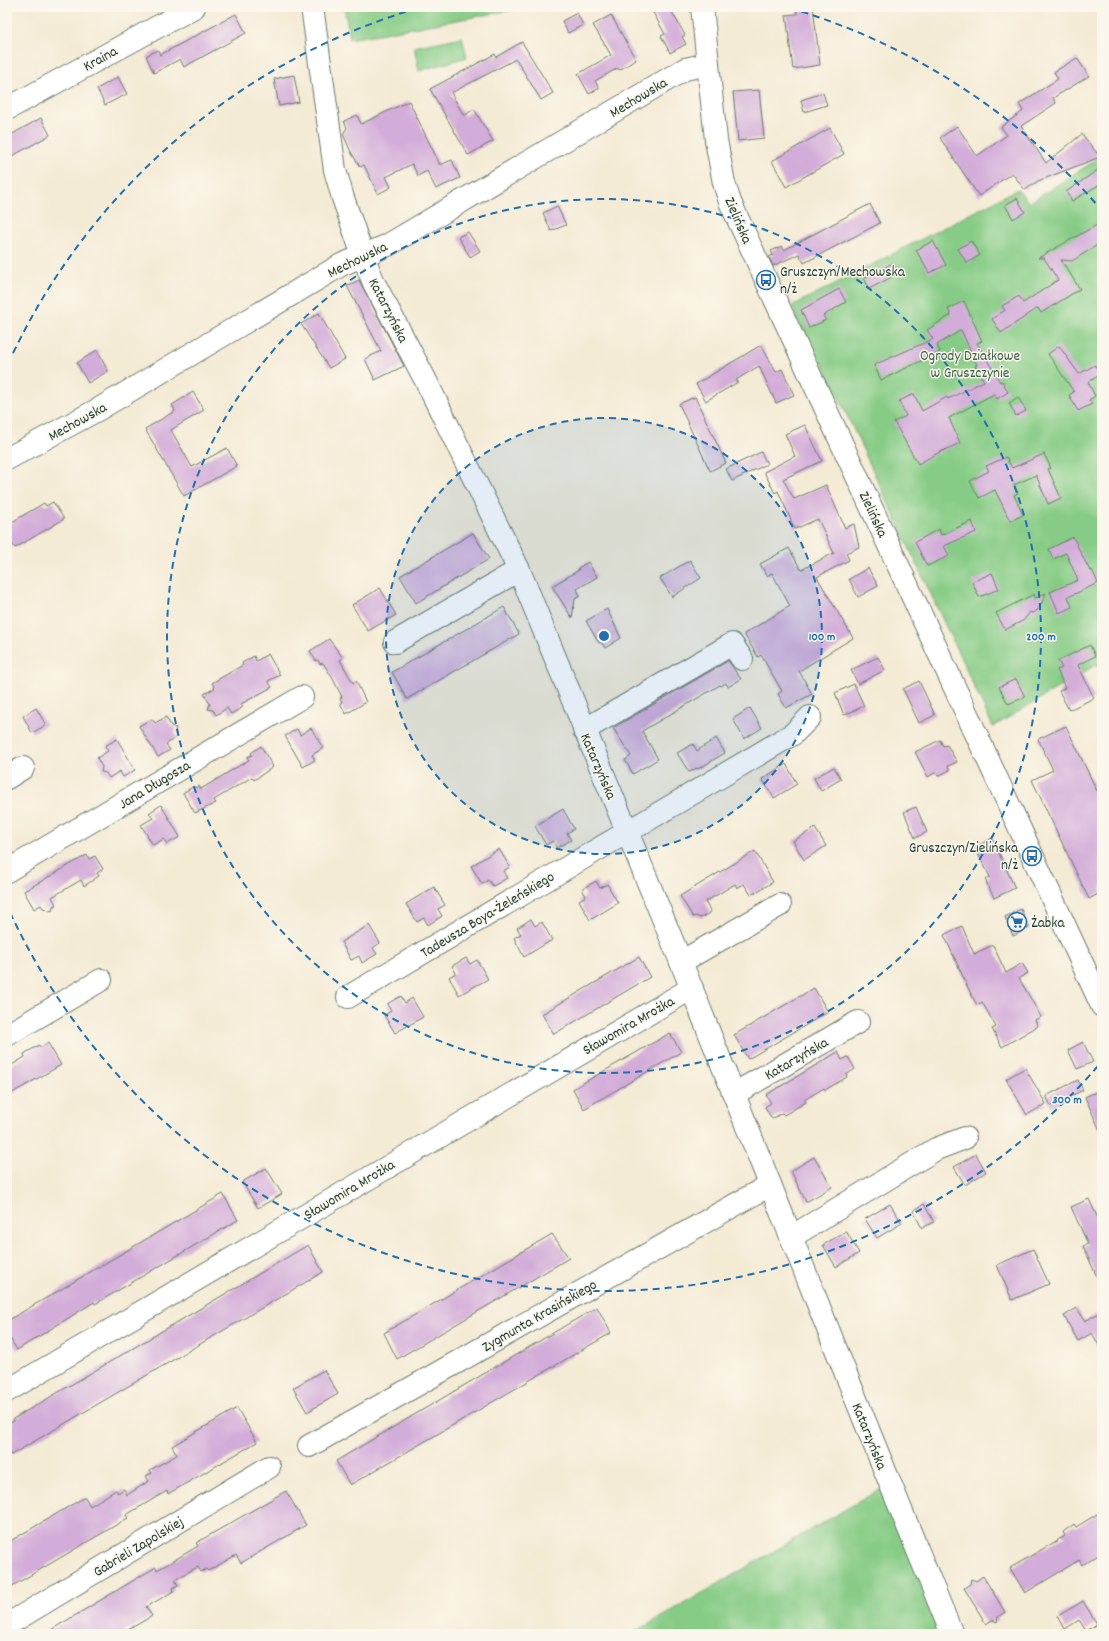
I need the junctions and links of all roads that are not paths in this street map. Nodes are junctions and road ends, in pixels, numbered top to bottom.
1 (194, 7) edge
2 (312, 7) edge
3 (702, 7) edge
4 (708, 64) junction
5 (7, 109) edge
6 (363, 256) junction
7 (7, 459) edge
8 (518, 570) junction
9 (395, 642) dead end
10 (742, 660) dead end
11 (302, 697) dead end
12 (810, 717) dead end
13 (584, 730) junction
14 (626, 831) junction
15 (7, 871) edge
16 (780, 905) dead end
17 (681, 962) junction
18 (101, 980) dead end
19 (692, 988) junction
20 (348, 997) dead end
21 (1102, 1006) edge
22 (858, 1022) dead end
23 (7, 1035) edge
24 (734, 1094) junction
25 (964, 1138) dead end
26 (770, 1185) junction
27 (791, 1237) junction
28 (7, 1391) edge
29 (309, 1446) dead end
30 (269, 1467) dead end
31 (7, 1625) edge
32 (952, 1634) edge

1 - 5 street, Kraina
2 - 6 street, Katarzyńska
3 - 4 street, Zielińska
4 - 6 street, Mechowska
4 - 21 street, Zielińska
6 - 7 street, Mechowska
6 - 8 street, Katarzyńska
8 - 9 street
8 - 13 street, Katarzyńska
10 - 13 street
11 - 15 street, Jana Długosza
12 - 14 street, Tadeusza Boya-Żeleńskiego
13 - 14 street, Katarzyńska
14 - 17 street, Katarzyńska
14 - 20 street, Tadeusza Boya-Żeleńskiego
16 - 17 street
17 - 19 street, Katarzyńska
18 - 23 street
19 - 24 street, Katarzyńska
19 - 28 street, Sławomira Mrożka
22 - 24 street, Katarzyńska
24 - 26 street, Katarzyńska
25 - 27 street
26 - 27 street, Katarzyńska
26 - 29 street, Zygmunta Krasińskiego
27 - 32 street, Katarzyńska
30 - 31 street, Gabrieli Zapolskiej

